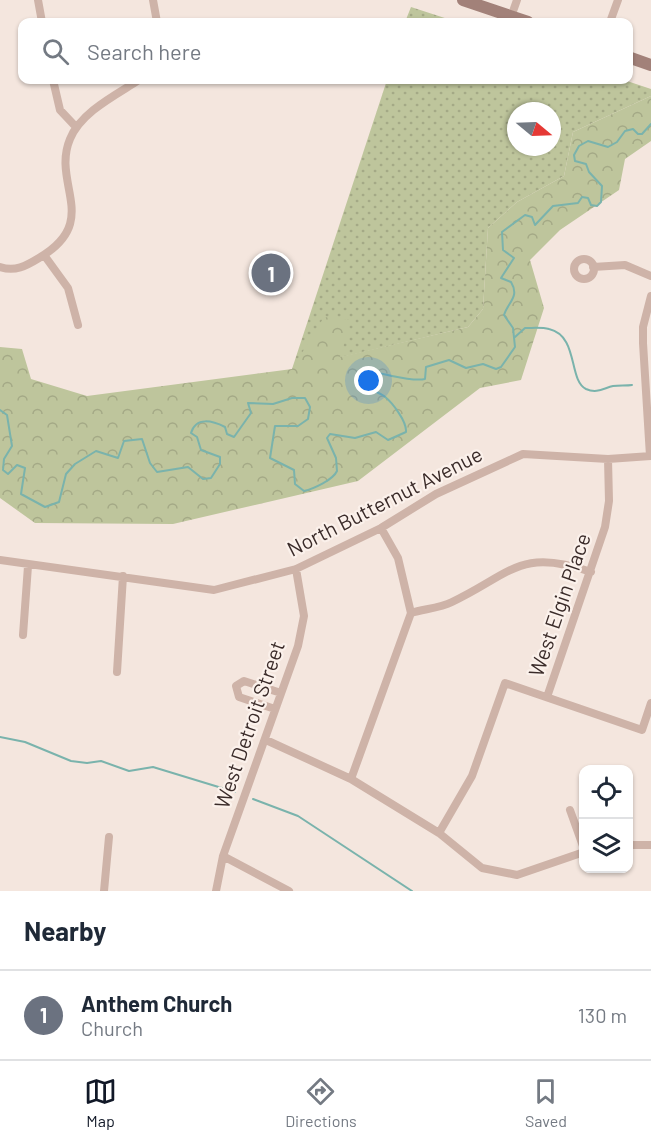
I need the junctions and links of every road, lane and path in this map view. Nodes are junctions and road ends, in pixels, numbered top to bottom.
1 (38, 0) edge
2 (153, 0) edge
3 (463, 0) edge
4 (517, 0) edge
5 (618, 0) edge
6 (511, 17) junction
7 (41, 18) edge
8 (156, 18) edge
9 (514, 18) edge
10 (611, 18) edge
11 (633, 59) edge
12 (651, 65) edge
13 (53, 84) edge
14 (133, 84) edge
15 (76, 127) junction
16 (44, 255) junction
17 (0, 267) edge
18 (593, 267) dead end
19 (651, 276) edge
20 (651, 296) edge
21 (78, 325) dead end
22 (651, 456) edge
23 (608, 459) junction
24 (381, 528) junction
25 (0, 560) edge
26 (28, 566) junction
27 (296, 569) junction
28 (591, 572) junction
29 (123, 576) junction
30 (411, 612) junction
31 (23, 635) dead end
32 (117, 672) dead end
33 (280, 693) junction
34 (547, 697) junction
35 (651, 703) edge
36 (275, 709) junction
37 (266, 740) junction
38 (351, 779) junction
39 (570, 810) dead end
40 (439, 833) junction
41 (579, 836) edge
42 (109, 837) dead end
43 (633, 845) edge
44 (651, 845) edge
45 (579, 852) edge
46 (223, 856) junction
47 (104, 891) edge
48 (216, 891) edge
49 (289, 891) edge

1 - 7 street
2 - 8 street
3 - 6 main road
4 - 6 street
5 - 10 street
6 - 9 main road
11 - 12 main road
13 - 15 street
14 - 15 street
15 - 16 street
16 - 17 street
16 - 21 street
18 - 19 street
20 - 22 street
22 - 23 street, North Butternut Avenue
23 - 24 street, North Butternut Avenue
23 - 28 street, West Elgin Place
24 - 27 street, North Butternut Avenue
24 - 30 street
25 - 26 street, North Butternut Avenue
26 - 29 street, North Butternut Avenue
26 - 31 street
27 - 29 street, North Butternut Avenue
27 - 33 street, West Detroit Street
28 - 30 street
28 - 34 street, West Elgin Place
29 - 32 street
30 - 38 street
33 - 36 street, West Detroit Street
33 - 36 street
34 - 35 street
34 - 40 street, West Elgin Place
36 - 37 street, West Detroit Street
37 - 38 street
37 - 46 street, West Detroit Street
38 - 40 street
39 - 41 street
40 - 45 street
42 - 47 street
43 - 44 street
46 - 48 street, West Detroit Street
46 - 49 street

